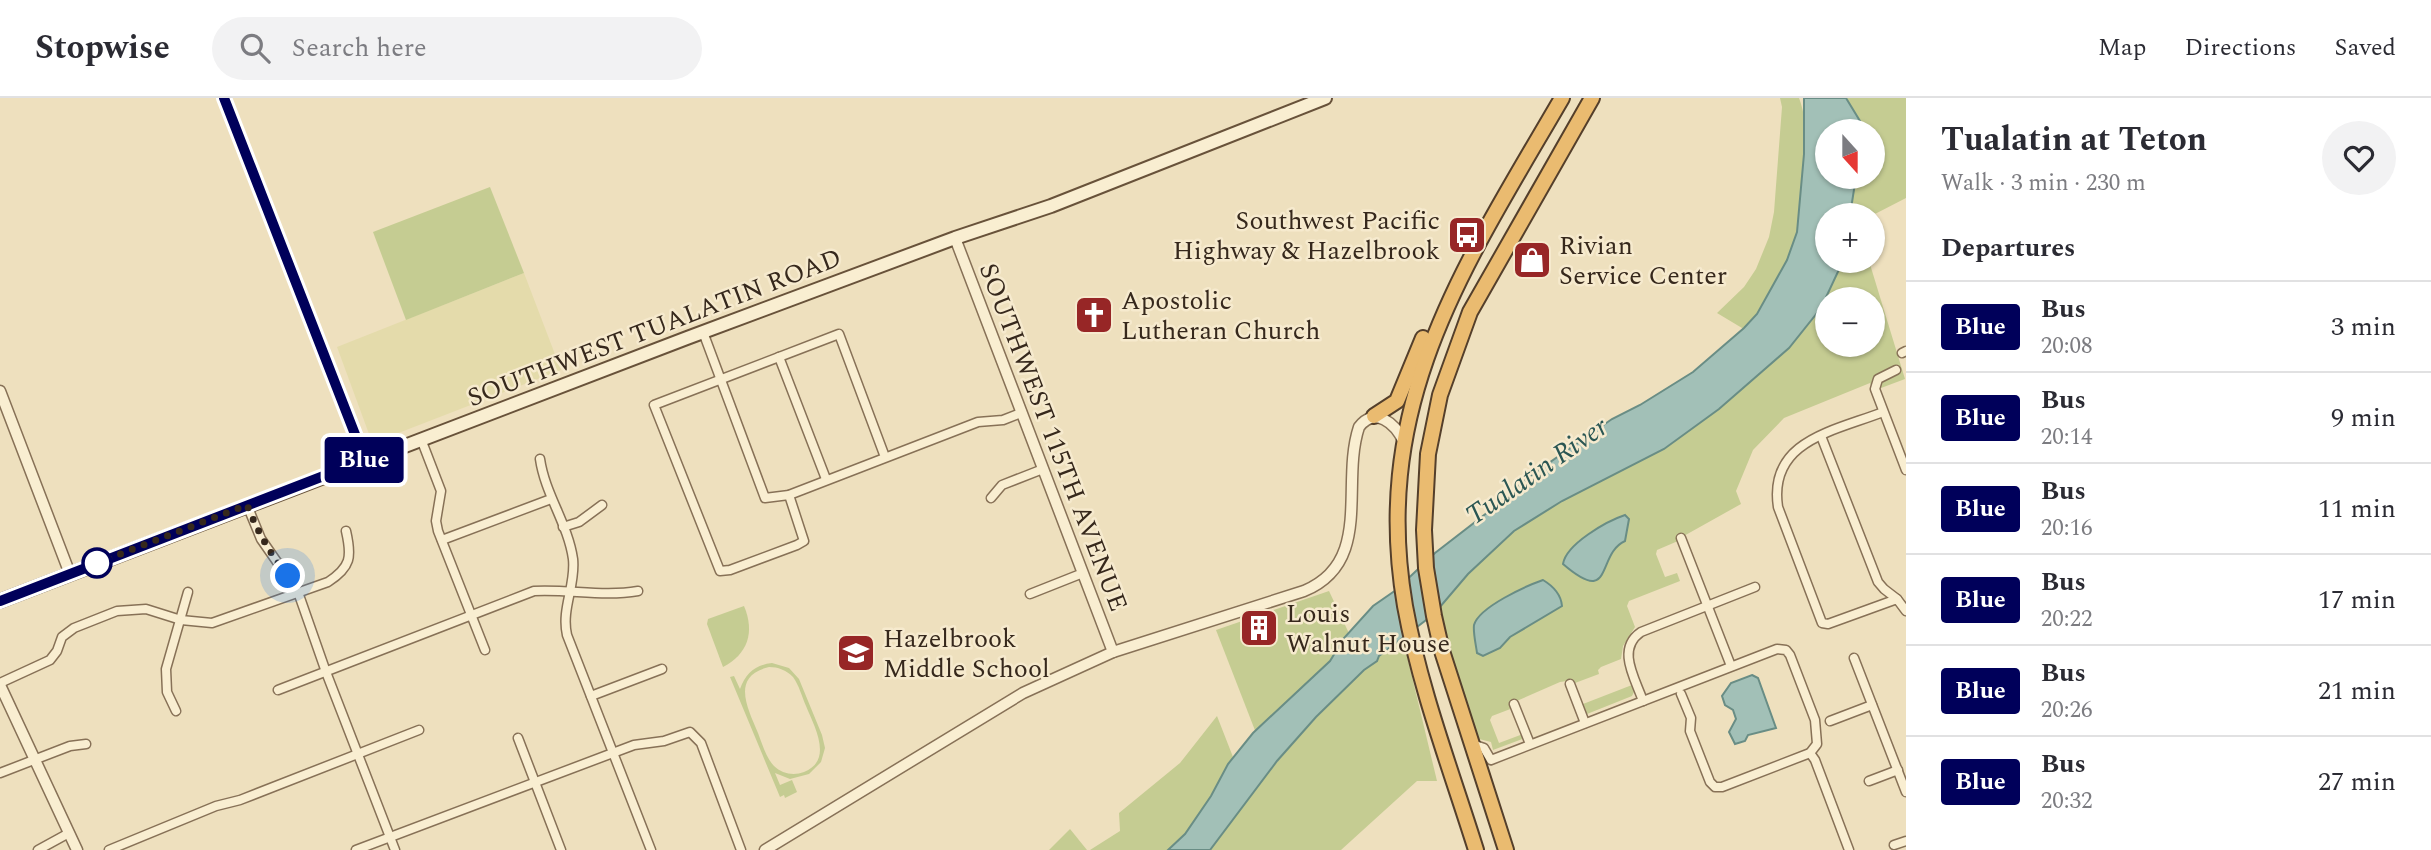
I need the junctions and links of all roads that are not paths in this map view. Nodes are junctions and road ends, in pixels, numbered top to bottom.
1 (224, 98) edge
2 (1325, 98) edge
3 (1562, 98) edge
4 (1592, 98) edge
5 (955, 238) junction
6 (1443, 312) junction
7 (703, 332) junction
8 (1426, 354) junction
9 (779, 357) junction
10 (1896, 370) dead end
11 (1446, 375) junction
12 (720, 379) junction
13 (0, 391) edge
14 (1883, 412) junction
15 (1021, 413) junction
16 (1374, 416) junction
17 (1821, 436) junction
18 (421, 439) junction
19 (1404, 442) junction
20 (885, 457) junction
21 (540, 459) dead end
22 (365, 460) junction
23 (1043, 468) junction
24 (1906, 470) edge
25 (826, 480) junction
26 (789, 495) junction
27 (991, 498) dead end
28 (551, 499) junction
29 (247, 505) junction
30 (602, 505) dead end
31 (563, 527) junction
32 (346, 531) dead end
33 (1681, 538) dead end
34 (442, 540) junction
35 (1083, 573) junction
36 (70, 574) junction
37 (1755, 587) dead end
38 (638, 591) dead end
39 (188, 592) dead end
40 (570, 592) junction
41 (298, 593) junction
42 (1030, 594) dead end
43 (1897, 599) junction
44 (0, 601) edge
45 (1708, 605) junction
46 (1906, 611) edge
47 (471, 615) junction
48 (181, 620) junction
49 (485, 650) dead end
50 (1113, 652) junction
51 (1854, 658) dead end
52 (1731, 666) junction
53 (662, 669) dead end
54 (326, 672) junction
55 (0, 684) edge
56 (1570, 684) dead end
57 (278, 690) dead end
58 (1681, 694) dead end
59 (591, 696) junction
60 (1643, 701) junction
61 (1514, 704) dead end
62 (1872, 705) junction
63 (176, 711) dead end
64 (1830, 721) dead end
65 (1585, 723) junction
66 (419, 730) dead end
67 (518, 738) dead end
68 (86, 744) dead end
69 (1472, 744) junction
70 (1530, 744) junction
71 (613, 753) junction
72 (1810, 753) junction
73 (357, 755) junction
74 (35, 761) junction
75 (1898, 770) junction
76 (0, 773) edge
77 (535, 781) junction
78 (1868, 781) dead end
79 (1906, 792) edge
80 (69, 833) junction
81 (389, 838) junction
82 (1906, 841) edge
83 (1894, 845) dead end
84 (38, 850) edge
85 (76, 850) edge
86 (109, 850) edge
87 (356, 850) edge
88 (395, 850) edge
89 (561, 850) edge
90 (651, 850) edge
91 (741, 850) edge
92 (765, 850) edge
93 (1476, 850) edge
94 (1506, 850) edge
95 (1849, 850) edge

1 - 22 street
2 - 5 main road, SOUTHWEST TUALATIN ROAD
3 - 6 highway
4 - 11 highway
5 - 7 main road, SOUTHWEST TUALATIN ROAD
5 - 15 street, SOUTHWEST 115TH AVENUE
6 - 8 highway
6 - 16 highway
7 - 12 street
7 - 18 main road, SOUTHWEST TUALATIN ROAD
8 - 11 highway
8 - 19 highway
9 - 12 street
9 - 20 street
9 - 25 street
10 - 14 street
11 - 69 highway
12 - 26 street
12 - 26 street
13 - 36 street
14 - 17 street
14 - 24 street
15 - 20 street
15 - 23 street, SOUTHWEST 115TH AVENUE
16 - 19 street
16 - 50 street
17 - 43 street
17 - 43 street
18 - 22 main road, SOUTHWEST TUALATIN ROAD
18 - 34 street
19 - 93 highway
20 - 25 street
21 - 28 street
22 - 29 main road, SOUTHWEST TUALATIN ROAD
23 - 27 street
23 - 35 street, SOUTHWEST 115TH AVENUE
25 - 26 street
28 - 31 street
28 - 34 street
29 - 36 main road, SOUTHWEST TUALATIN ROAD
29 - 41 street
30 - 31 street
31 - 40 street
32 - 41 street
33 - 45 street
34 - 47 street
35 - 42 street
35 - 50 street, SOUTHWEST 115TH AVENUE
36 - 44 main road, SOUTHWEST TUALATIN ROAD
37 - 45 street
38 - 40 street
39 - 48 street
40 - 47 street
40 - 59 street
41 - 48 street
41 - 54 street
43 - 46 street
45 - 52 street
45 - 60 street
47 - 49 street
47 - 54 street
48 - 55 street
48 - 63 street
50 - 92 street
51 - 62 street
52 - 60 street
52 - 72 street
53 - 59 street
54 - 57 street
54 - 73 street
55 - 74 street
56 - 65 street
58 - 72 street
59 - 71 street
60 - 65 street
61 - 70 street
62 - 64 street
62 - 75 street
65 - 70 street
66 - 73 street
67 - 77 street
68 - 74 street
69 - 70 street
69 - 94 highway
71 - 77 street
71 - 90 street
71 - 91 street
72 - 95 street
73 - 81 street
73 - 86 street
74 - 76 street
74 - 80 street
75 - 78 street
75 - 79 street
77 - 81 street
77 - 89 street
80 - 84 street
80 - 85 street
81 - 87 street
81 - 88 street
82 - 83 street

